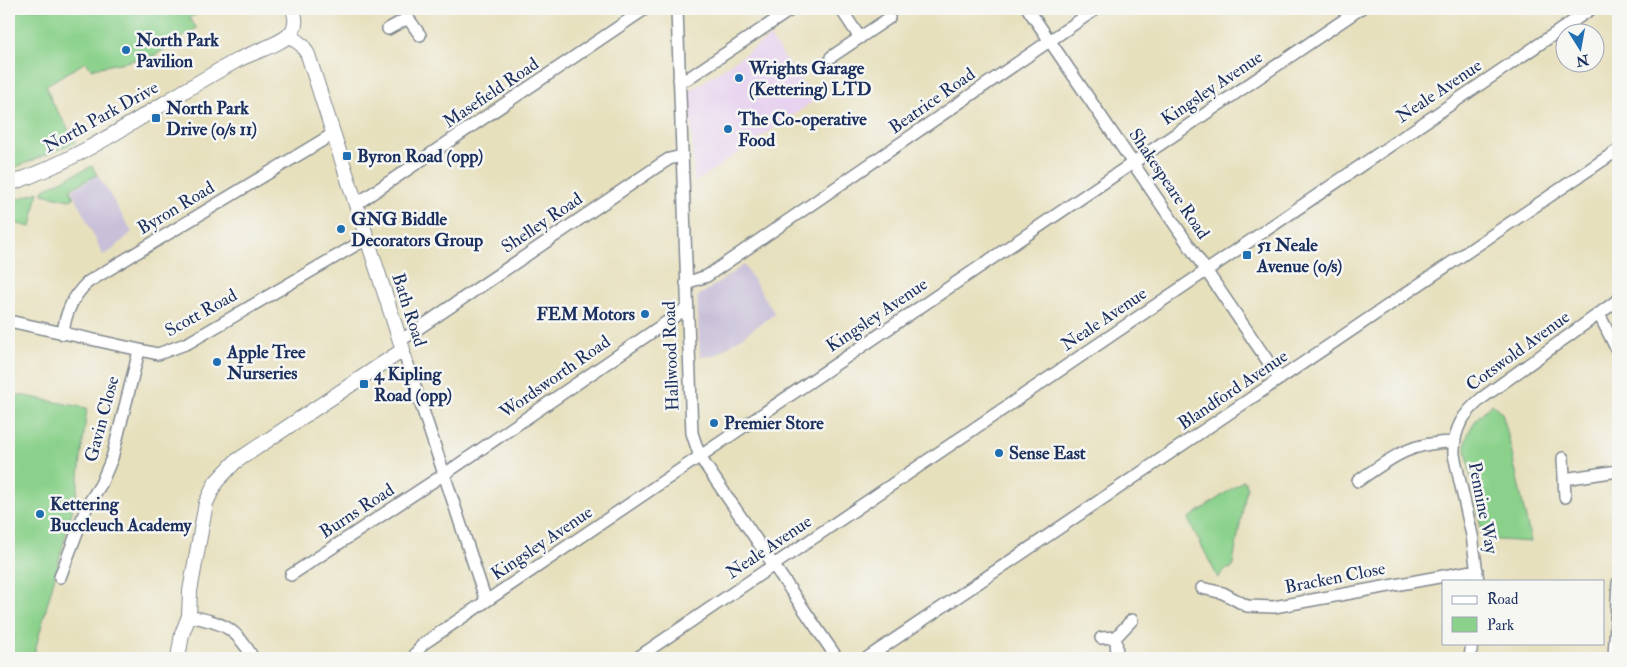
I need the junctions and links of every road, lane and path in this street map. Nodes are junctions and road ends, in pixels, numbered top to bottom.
1 (293, 9) edge
2 (645, 9) edge
3 (677, 9) edge
4 (792, 9) edge
5 (841, 9) edge
6 (1028, 9) edge
7 (1096, 9) edge
8 (1360, 9) edge
9 (1591, 9) edge
10 (407, 14) edge
11 (889, 18) dead end
12 (388, 29) dead end
13 (289, 35) junction
14 (420, 35) dead end
15 (860, 38) junction
16 (1049, 40) junction
17 (831, 57) dead end
18 (679, 79) junction
19 (333, 134) junction
20 (1618, 150) edge
21 (682, 156) junction
22 (1133, 162) junction
23 (9, 184) edge
24 (355, 205) junction
25 (366, 240) junction
26 (1206, 270) junction
27 (686, 283) junction
28 (1618, 300) edge
29 (687, 308) junction
30 (1599, 314) junction
31 (9, 321) edge
32 (63, 334) junction
33 (401, 346) junction
34 (139, 351) junction
35 (1618, 352) edge
36 (1280, 379) junction
37 (1454, 442) junction
38 (700, 457) junction
39 (1562, 458) dead end
40 (1618, 472) edge
41 (443, 475) junction
42 (1564, 479) junction
43 (1358, 481) dead end
44 (1565, 497) dead end
45 (774, 565) junction
46 (1477, 575) edge
47 (291, 576) dead end
48 (60, 577) dead end
49 (1445, 580) edge
50 (1442, 581) edge
51 (1618, 583) edge
52 (1202, 588) dead end
53 (486, 601) junction
54 (189, 616) junction
55 (1132, 620) dead end
56 (1116, 637) junction
57 (1101, 638) dead end
58 (1472, 644) edge
59 (417, 656) edge
60 (178, 658) edge
61 (253, 658) edge
62 (637, 658) edge
63 (837, 658) edge
64 (867, 658) edge
65 (1117, 658) edge
66 (1470, 658) edge
67 (1614, 658) edge

1 - 13 street
2 - 24 street, Masefield Road
3 - 18 street, Hallwood Road
4 - 18 street
5 - 15 street
6 - 16 street, Shakespeare Road
7 - 16 street, Beatrice Road
8 - 22 street, Kingsley Avenue
9 - 26 street, Neale Avenue
10 - 12 street
10 - 14 street
11 - 15 street
13 - 19 street, Bath Road
13 - 23 street, North Park Drive
15 - 17 street
16 - 22 street, Shakespeare Road
16 - 27 street, Beatrice Road
18 - 21 street, Hallwood Road
19 - 24 street, Bath Road
19 - 32 street, Byron Road
20 - 36 street, Blandford Avenue
21 - 27 street, Hallwood Road
21 - 33 street, Shelley Road
22 - 26 street, Shakespeare Road
22 - 38 street, Kingsley Avenue
24 - 25 street, Bath Road
25 - 33 street, Bath Road
25 - 34 street, Scott Road
26 - 36 street, Shakespeare Road
26 - 45 street, Neale Avenue
27 - 29 street, Hallwood Road
28 - 30 street, Cotswold Avenue
29 - 38 street, Hallwood Road
29 - 41 street, Wordsworth Road
30 - 35 street
30 - 37 street, Cotswold Avenue
31 - 32 street, Scott Road
32 - 34 street, Scott Road
33 - 41 street, Bath Road
33 - 54 street
34 - 48 street, Gavin Close
36 - 64 street, Blandford Avenue
37 - 43 street
37 - 46 street, Pennine Way
38 - 45 street, Hallwood Road
38 - 53 street, Kingsley Avenue
39 - 42 street
40 - 42 street
41 - 47 street, Burns Road
41 - 53 street, Bath Road
42 - 44 street
45 - 62 street, Neale Avenue
45 - 63 street, Hallwood Road
46 - 49 street, Bracken Close
50 - 52 street, Bracken Close
51 - 67 street
53 - 59 street, Kingsley Avenue
54 - 60 street
54 - 61 street
55 - 56 street
56 - 57 street
56 - 65 street
58 - 66 street

